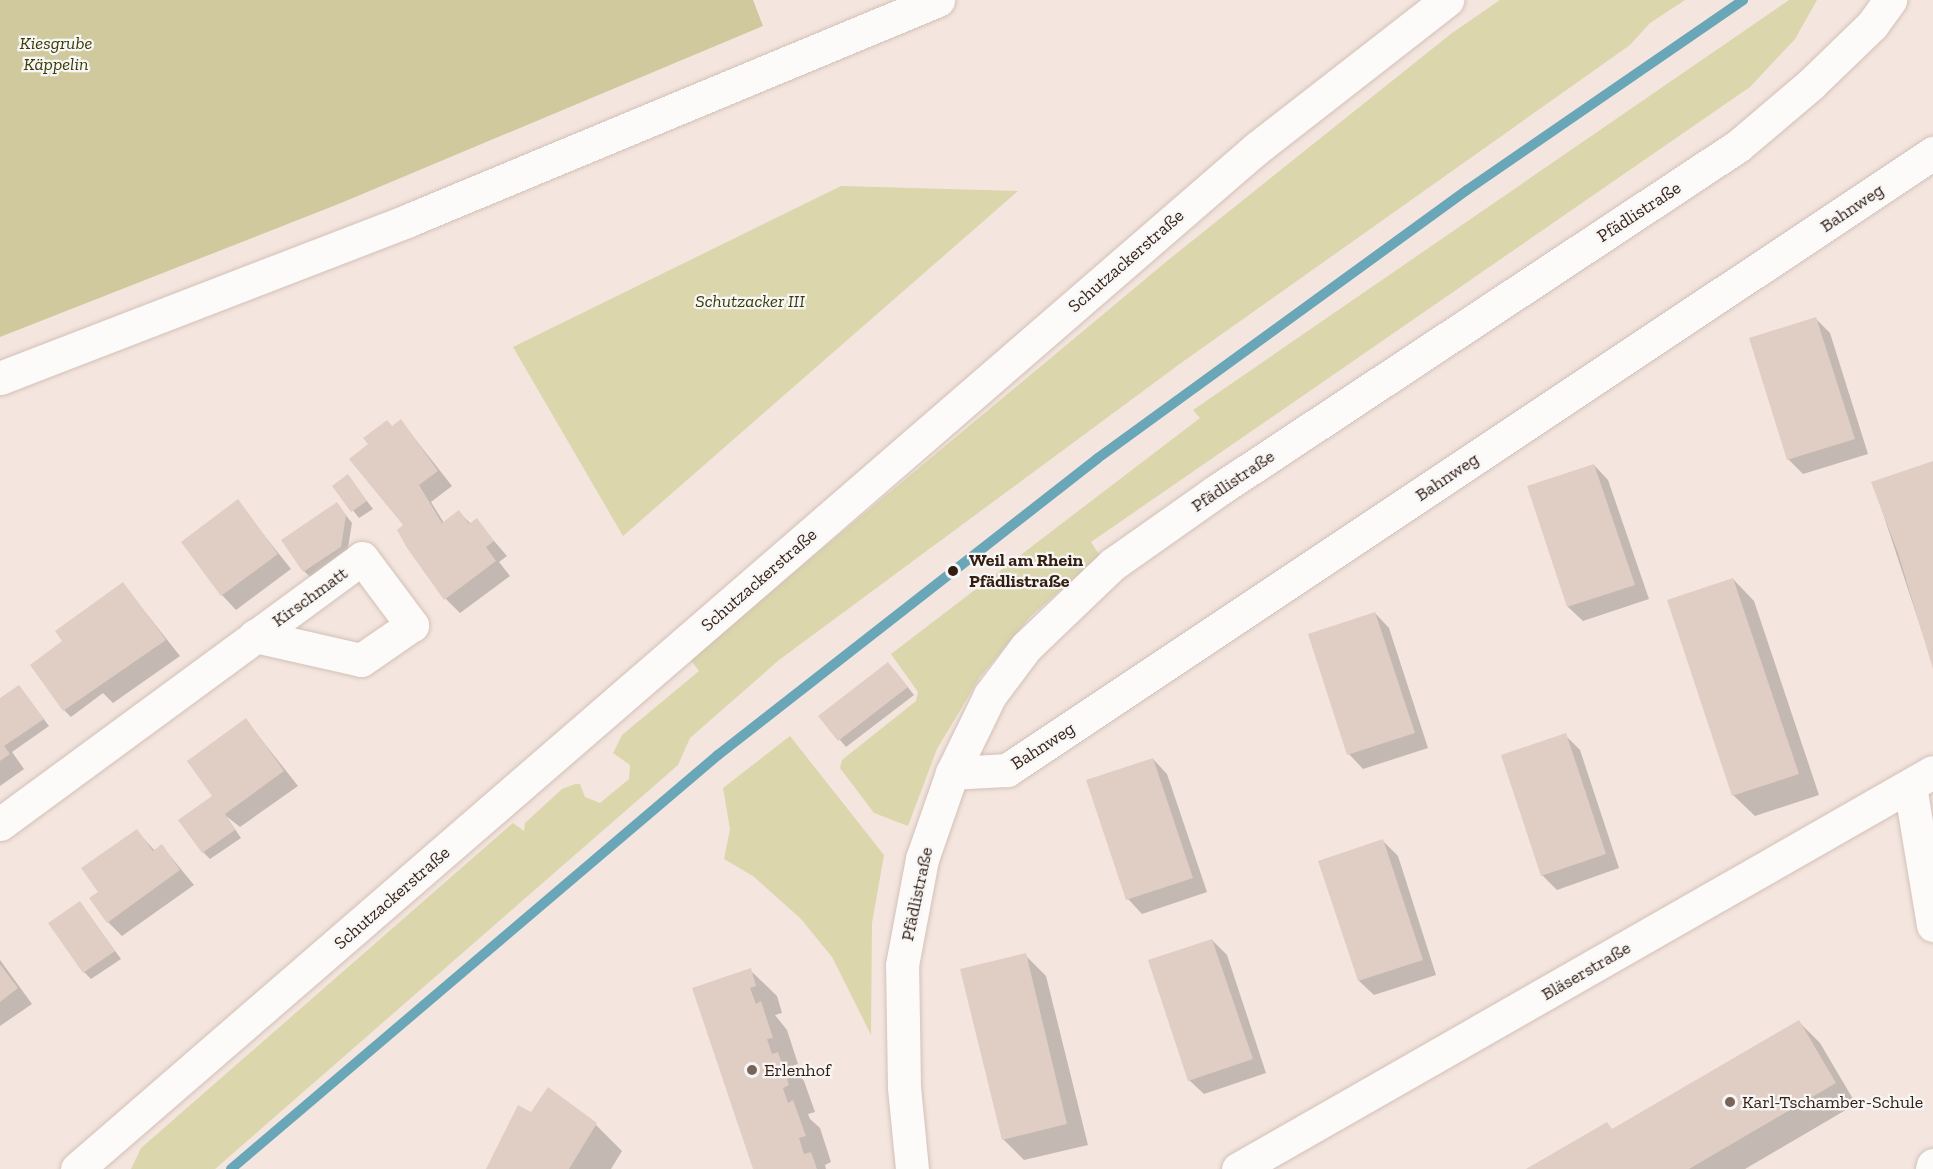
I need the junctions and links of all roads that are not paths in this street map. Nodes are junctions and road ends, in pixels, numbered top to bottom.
1 (938, 0) edge
2 (1448, 0) edge
3 (1875, 8) edge
4 (1933, 153) edge
5 (0, 378) edge
6 (255, 636) dead end
7 (952, 773) junction
8 (1921, 779) edge
9 (0, 824) edge
10 (1933, 925) edge
11 (77, 1169) edge
12 (912, 1169) edge
13 (1238, 1169) edge

1 - 5 street
2 - 11 street, Schutzackerstraße
3 - 7 street, Pfädlistraße
4 - 7 street, Bahnweg
6 - 9 street, Kirschmatt
7 - 12 street, Pfädlistraße
8 - 10 street
8 - 13 street, Bläserstraße

